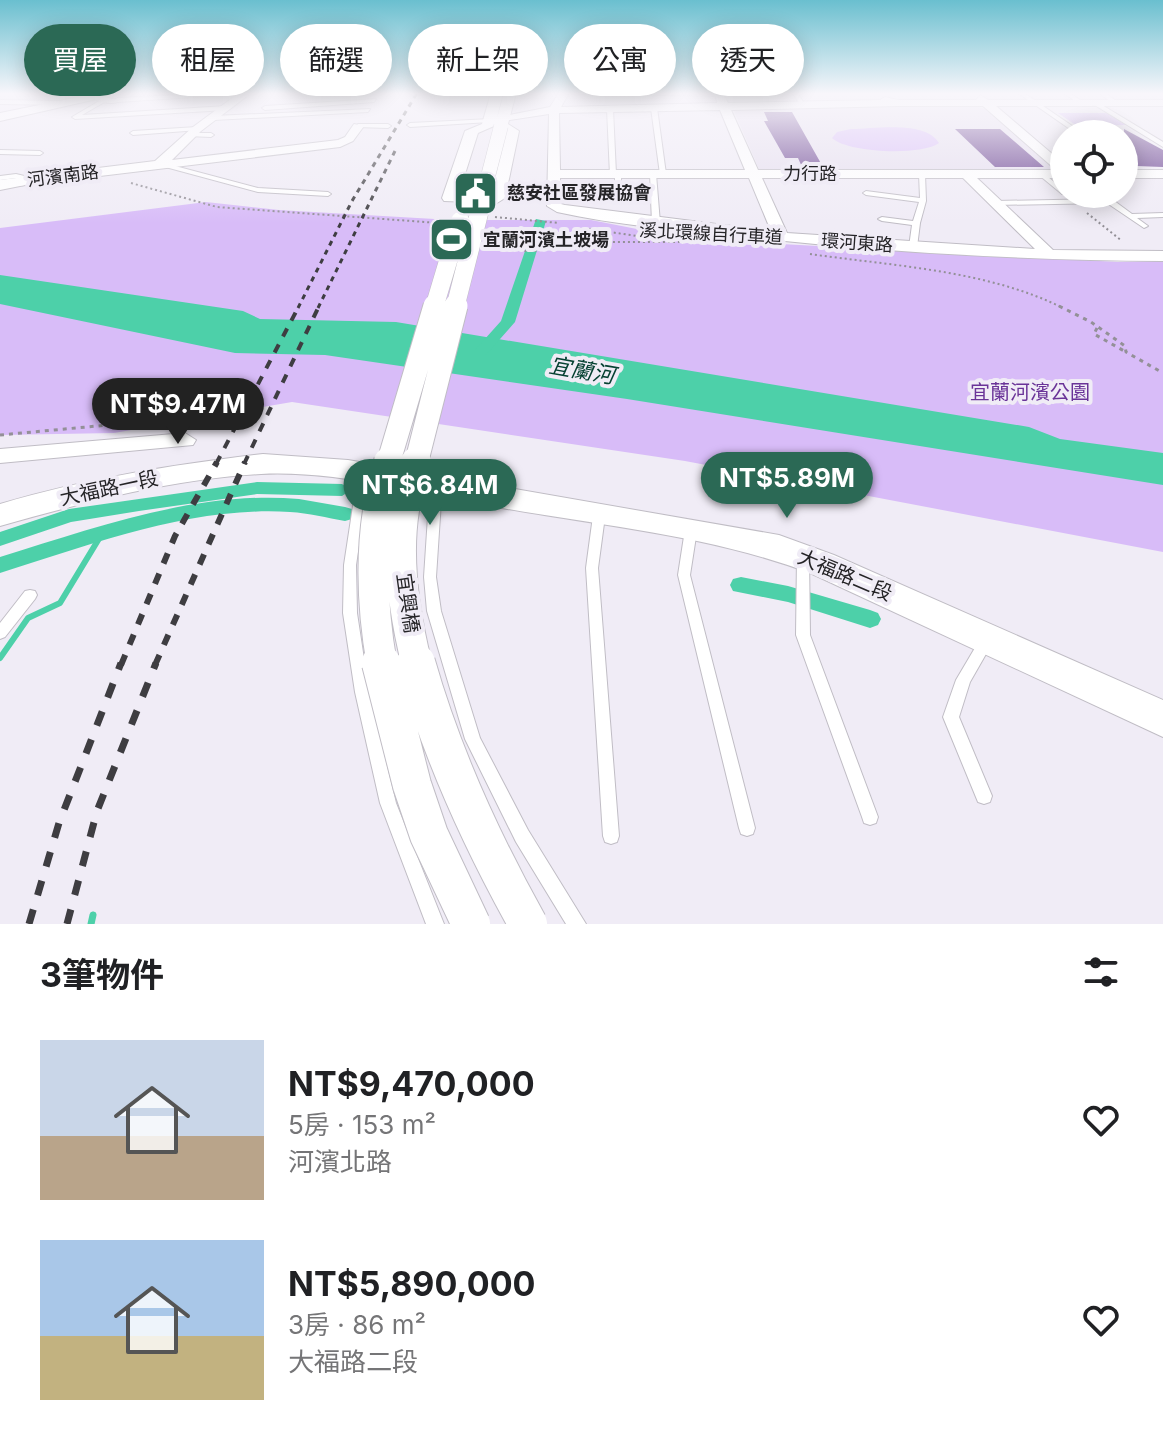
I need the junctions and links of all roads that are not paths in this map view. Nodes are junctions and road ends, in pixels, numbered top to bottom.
1 (190, 136) edge
2 (351, 136) edge
3 (470, 136) edge
4 (492, 136) edge
5 (493, 136) edge
6 (511, 136) edge
7 (555, 136) edge
8 (612, 136) edge
9 (656, 136) edge
10 (738, 136) edge
11 (1023, 136) edge
12 (0, 152) edge
13 (40, 153) dead end
14 (1050, 160) edge
15 (160, 164) junction
16 (1050, 173) edge
17 (556, 174) junction
18 (658, 174) junction
19 (755, 174) junction
20 (922, 174) junction
21 (966, 174) junction
22 (1041, 174) junction
23 (1140, 174) edge
24 (1163, 174) edge
25 (616, 175) junction
26 (67, 176) junction
27 (0, 182) edge
28 (1050, 182) edge
29 (866, 193) dead end
30 (328, 194) dead end
31 (618, 201) dead end
32 (923, 201) junction
33 (1050, 202) edge
34 (996, 203) junction
35 (1120, 208) edge
36 (1163, 215) edge
37 (1130, 216) junction
38 (882, 219) dead end
39 (656, 223) junction
40 (916, 223) junction
41 (1144, 226) dead end
42 (781, 237) junction
43 (913, 247) junction
44 (1051, 256) junction
45 (1163, 256) edge
46 (185, 440) dead end
47 (0, 456) edge
48 (364, 473) junction
49 (436, 486) junction
50 (0, 515) edge
51 (599, 516) junction
52 (691, 530) junction
53 (803, 557) junction
54 (30, 595) dead end
55 (434, 611) junction
56 (350, 613) junction
57 (0, 633) edge
58 (988, 638) junction
59 (1163, 719) edge
60 (984, 796) dead end
61 (870, 817) dead end
62 (747, 828) dead end
63 (611, 836) dead end
64 (435, 924) edge
65 (471, 924) edge
66 (528, 924) edge
67 (577, 924) edge

1 - 15 street
2 - 15 street, 河濱南路
3 - 6 street
4 - 65 street, 宜興橋, bridge
5 - 66 street, 宜興橋, bridge
7 - 17 street
8 - 25 lane
9 - 18 lane
10 - 19 street
11 - 14 street
12 - 13 lane
15 - 26 street, 河濱南路
15 - 30 lane
16 - 22 street, 力行路
17 - 25 street, 力行路
17 - 39 street, 環河東路
18 - 19 street, 力行路
18 - 25 street, 力行路
18 - 39 lane
19 - 20 street, 力行路
19 - 42 street
20 - 21 street, 力行路
20 - 32 lane
21 - 22 street, 力行路
21 - 34 street
22 - 28 lane
23 - 24 street
25 - 31 lane
26 - 27 lane
26 - 27 street, 河濱南路
29 - 32 lane
32 - 40 lane
33 - 34 lane
34 - 44 street
35 - 37 lane
36 - 37 lane
37 - 41 lane
38 - 40 lane
39 - 42 street, 環河東路
40 - 43 lane
42 - 43 street, 環河東路
43 - 44 street, 環河東路
44 - 45 street, 環河東路
46 - 47 street
48 - 49 main road, 大福路二段
48 - 50 main road, 大福路一段
48 - 56 lane
49 - 51 main road, 大福路二段
49 - 55 lane
51 - 52 main road, 大福路二段
51 - 63 lane
52 - 53 main road, 大福路二段
52 - 62 lane
53 - 58 main road, 大福路二段
53 - 61 lane
54 - 57 lane
55 - 56 lane
55 - 67 lane
56 - 64 lane
58 - 59 main road, 大福路二段
58 - 60 lane

